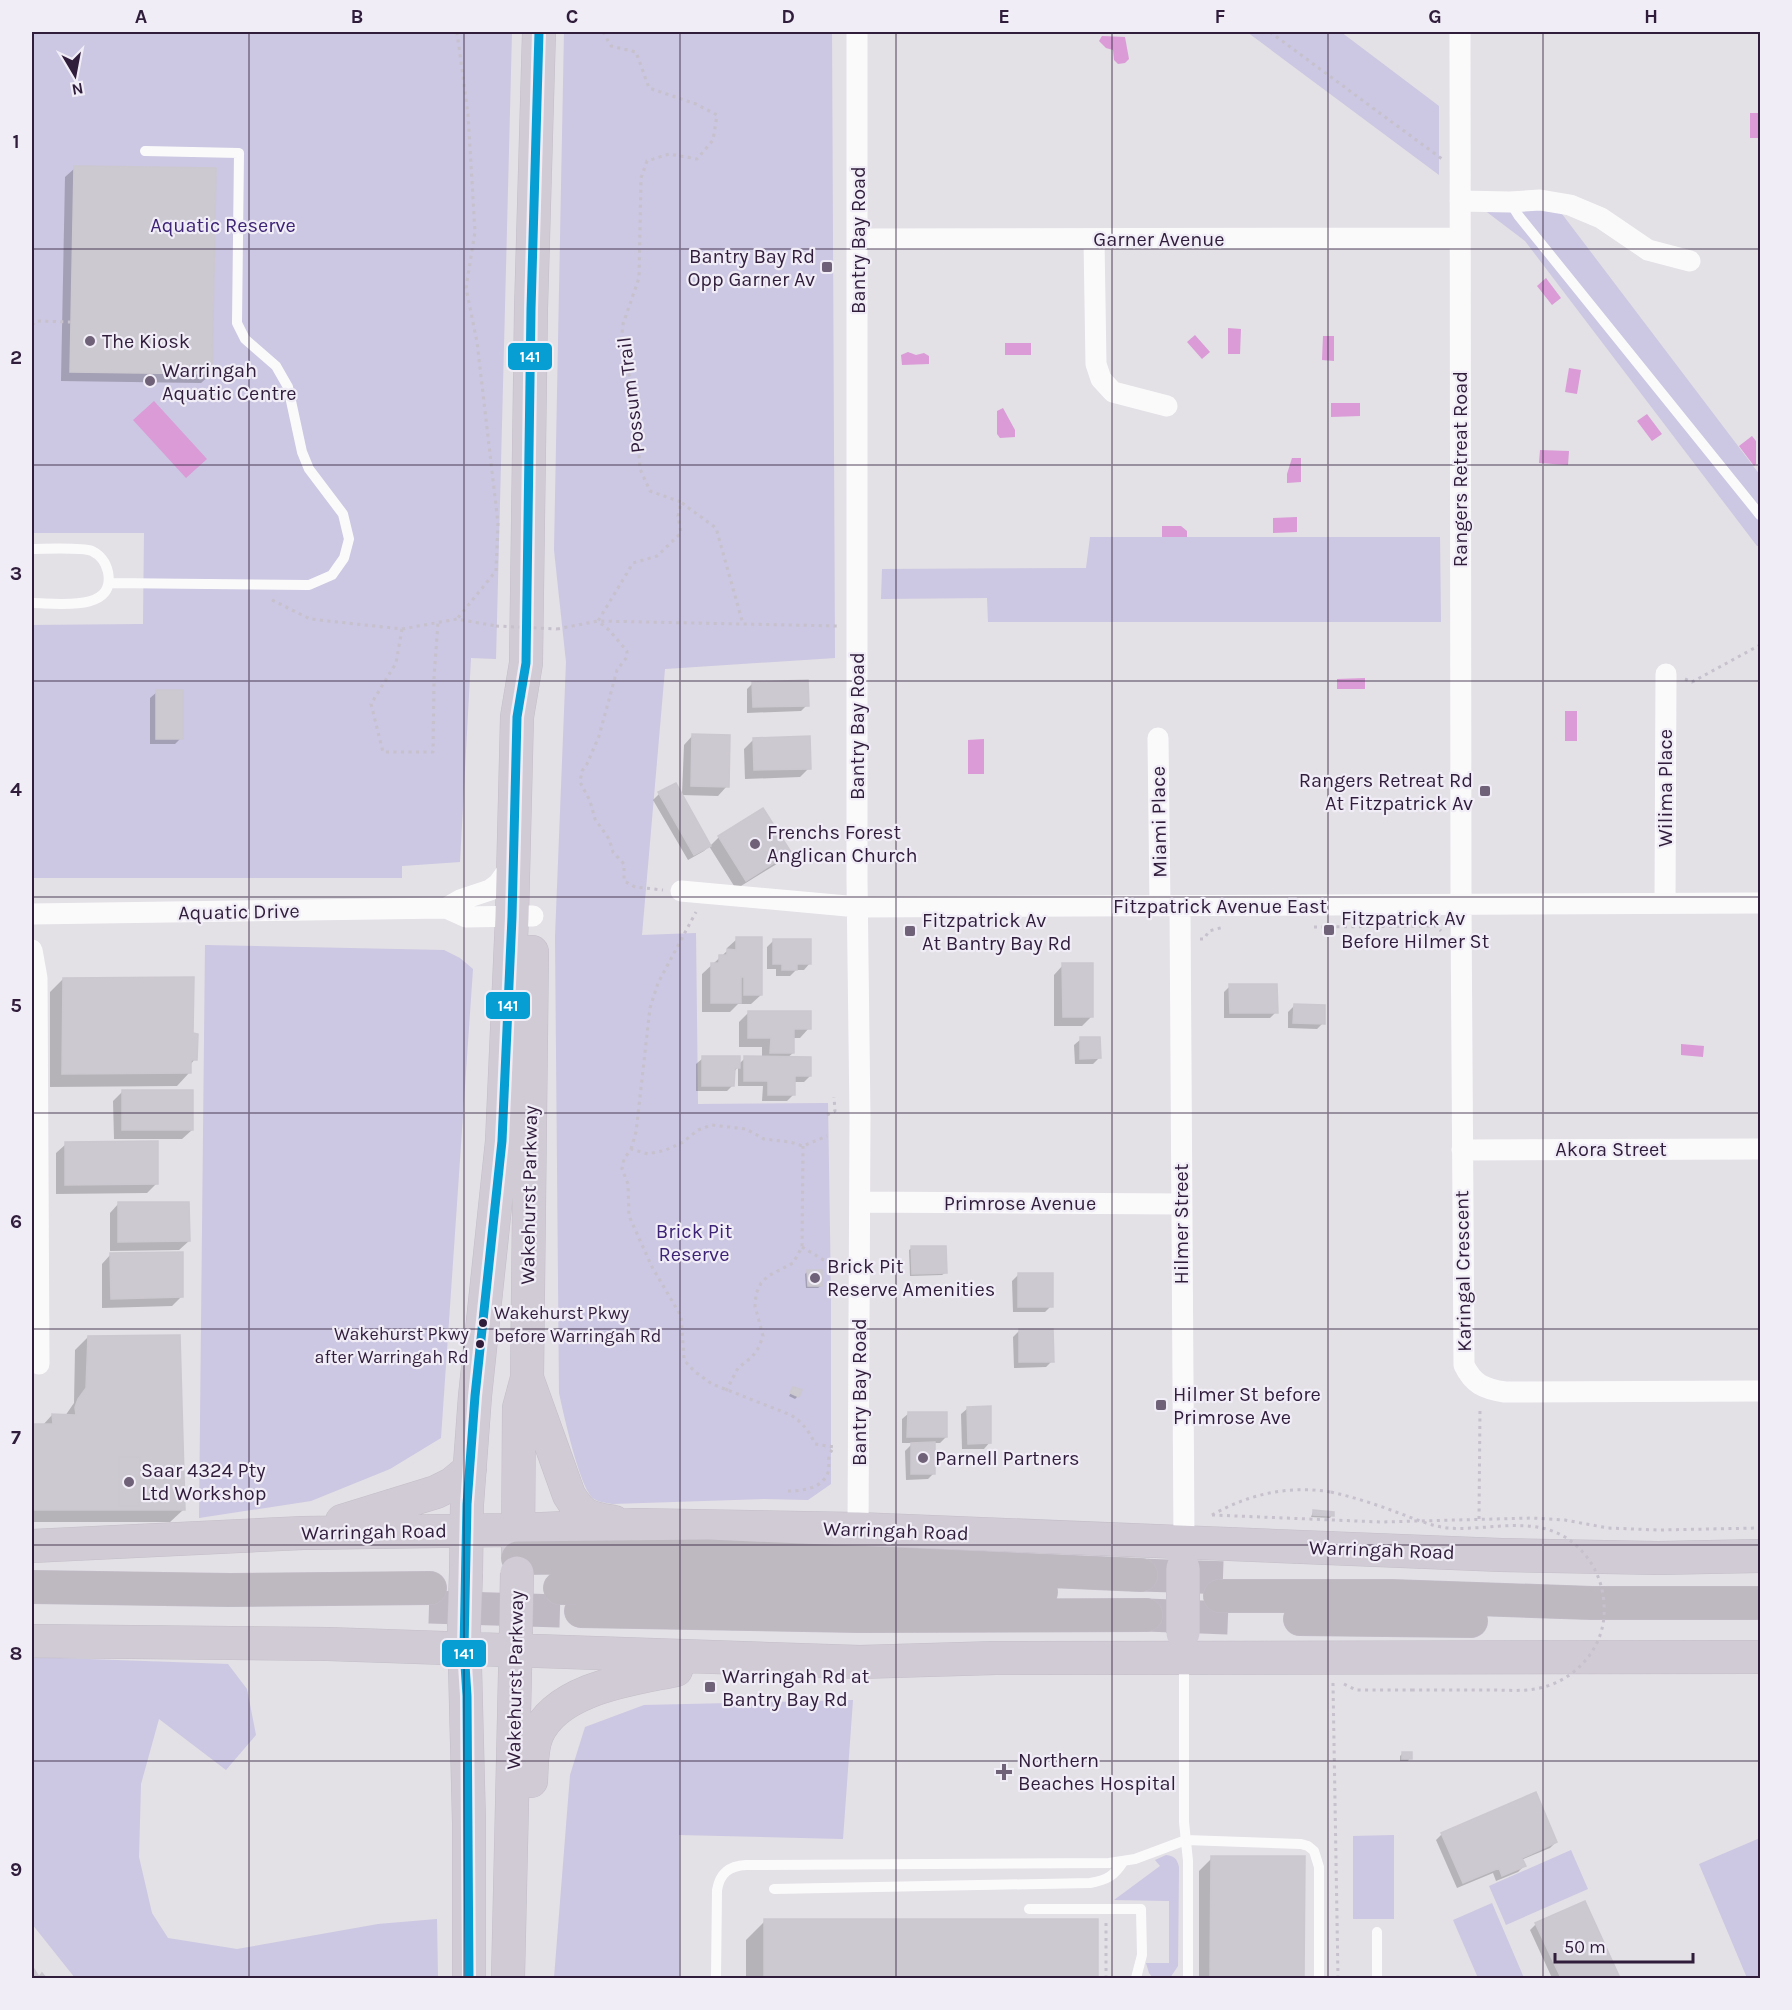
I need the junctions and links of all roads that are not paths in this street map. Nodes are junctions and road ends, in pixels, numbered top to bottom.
1 (539, 32) edge
2 (857, 32) edge
3 (1460, 32) edge
4 (145, 152) dead end
5 (1460, 201) junction
6 (1510, 202) junction
7 (1460, 238) junction
8 (858, 239) junction
9 (1094, 240) junction
10 (1690, 261) dead end
11 (1167, 406) dead end
12 (1761, 515) edge
13 (32, 549) edge
14 (109, 582) junction
15 (32, 603) edge
16 (526, 663) junction
17 (1666, 674) road end
18 (1158, 738) dead end
19 (514, 862) junction
20 (681, 891) road end
21 (1665, 903) junction
22 (1761, 903) edge
23 (1170, 906) junction
24 (1461, 906) junction
25 (858, 907) junction
26 (446, 908) junction
27 (32, 914) edge
28 (522, 917) junction
29 (32, 950) edge
30 (1761, 1149) edge
31 (1462, 1150) junction
32 (860, 1202) junction
33 (1181, 1204) junction
34 (39, 1364) dead end
35 (527, 1378) junction
36 (1761, 1391) edge
37 (470, 1469) junction
38 (636, 1525) junction
39 (858, 1529) junction
40 (303, 1533) junction
41 (32, 1546) edge
42 (466, 1554) junction
43 (517, 1554) junction
44 (1183, 1555) junction
45 (1761, 1556) edge
46 (32, 1587) edge
47 (561, 1599) tunnel mouth
48 (1761, 1603) edge
49 (32, 1608) edge
50 (1761, 1625) edge
51 (464, 1638) junction
52 (516, 1639) junction
53 (32, 1641) edge
54 (1184, 1646) junction
55 (711, 1657) junction
56 (1761, 1657) edge
57 (1186, 1840) junction
58 (510, 1853) junction
59 (1123, 1862) junction
60 (774, 1888) dead end
61 (1029, 1909) dead end
62 (1377, 1932) dead end
63 (469, 1978) edge
64 (508, 1978) edge
65 (716, 1978) edge
66 (1136, 1978) edge
67 (1187, 1978) edge
68 (1319, 1978) edge
69 (1377, 1978) edge

1 - 16 main road, Wakehurst Parkway
2 - 8 street, Bantry Bay Road
3 - 5 street, Rangers Retreat Road
4 - 14 lane
5 - 6 street
5 - 7 street, Rangers Retreat Road
6 - 10 street
6 - 12 lane
7 - 9 street, Garner Avenue
7 - 24 street, Rangers Retreat Road
8 - 9 street, Garner Avenue
8 - 25 street, Bantry Bay Road
9 - 11 street
13 - 14 lane
14 - 15 lane
16 - 19 main road, Wakehurst Parkway
16 - 28 main road, Wakehurst Parkway
17 - 21 street, Wilima Place
18 - 23 street, Miami Place
19 - 26 street, Aquatic Drive
19 - 28 main road, Wakehurst Parkway
20 - 25 street, Fitzpatrick Avenue East
21 - 22 street, Fitzpatrick Avenue East
21 - 24 street, Fitzpatrick Avenue East
23 - 24 street, Fitzpatrick Avenue East
23 - 25 street, Fitzpatrick Avenue East
23 - 33 street, Hilmer Street
24 - 31 street, Karingal Crescent
25 - 32 street, Bantry Bay Road
26 - 27 street, Aquatic Drive
26 - 28 street, Aquatic Drive
28 - 35 main road, Wakehurst Parkway
28 - 37 main road, Wakehurst Parkway
29 - 34 street
30 - 31 street, Akora Street
31 - 36 street, Karingal Crescent
32 - 33 street, Primrose Avenue
32 - 39 street, Bantry Bay Road
33 - 44 street, Hilmer Street
35 - 38 main road
35 - 43 main road, Wakehurst Parkway
37 - 40 main road
37 - 42 main road, Wakehurst Parkway
38 - 39 main road, Warringah Road
38 - 43 main road, Warringah Road
39 - 44 main road, Warringah Road
40 - 41 main road, Warringah Road
40 - 42 main road, Warringah Road
42 - 43 main road, Warringah Road
42 - 51 main road, Wakehurst Parkway, bridge
43 - 47 highway
43 - 52 main road, Wakehurst Parkway, bridge
44 - 45 main road, Warringah Road
44 - 54 main road, bridge
46 - 49 highway
48 - 50 highway
51 - 52 main road
51 - 53 main road
51 - 63 main road, Wakehurst Parkway
52 - 55 main road
52 - 58 main road, Wakehurst Parkway
54 - 55 main road
54 - 56 main road
54 - 57 lane
55 - 58 main road
57 - 59 lane
57 - 67 lane
57 - 68 lane
58 - 64 main road, Wakehurst Parkway
59 - 60 lane
59 - 65 lane
61 - 66 lane
62 - 69 lane

